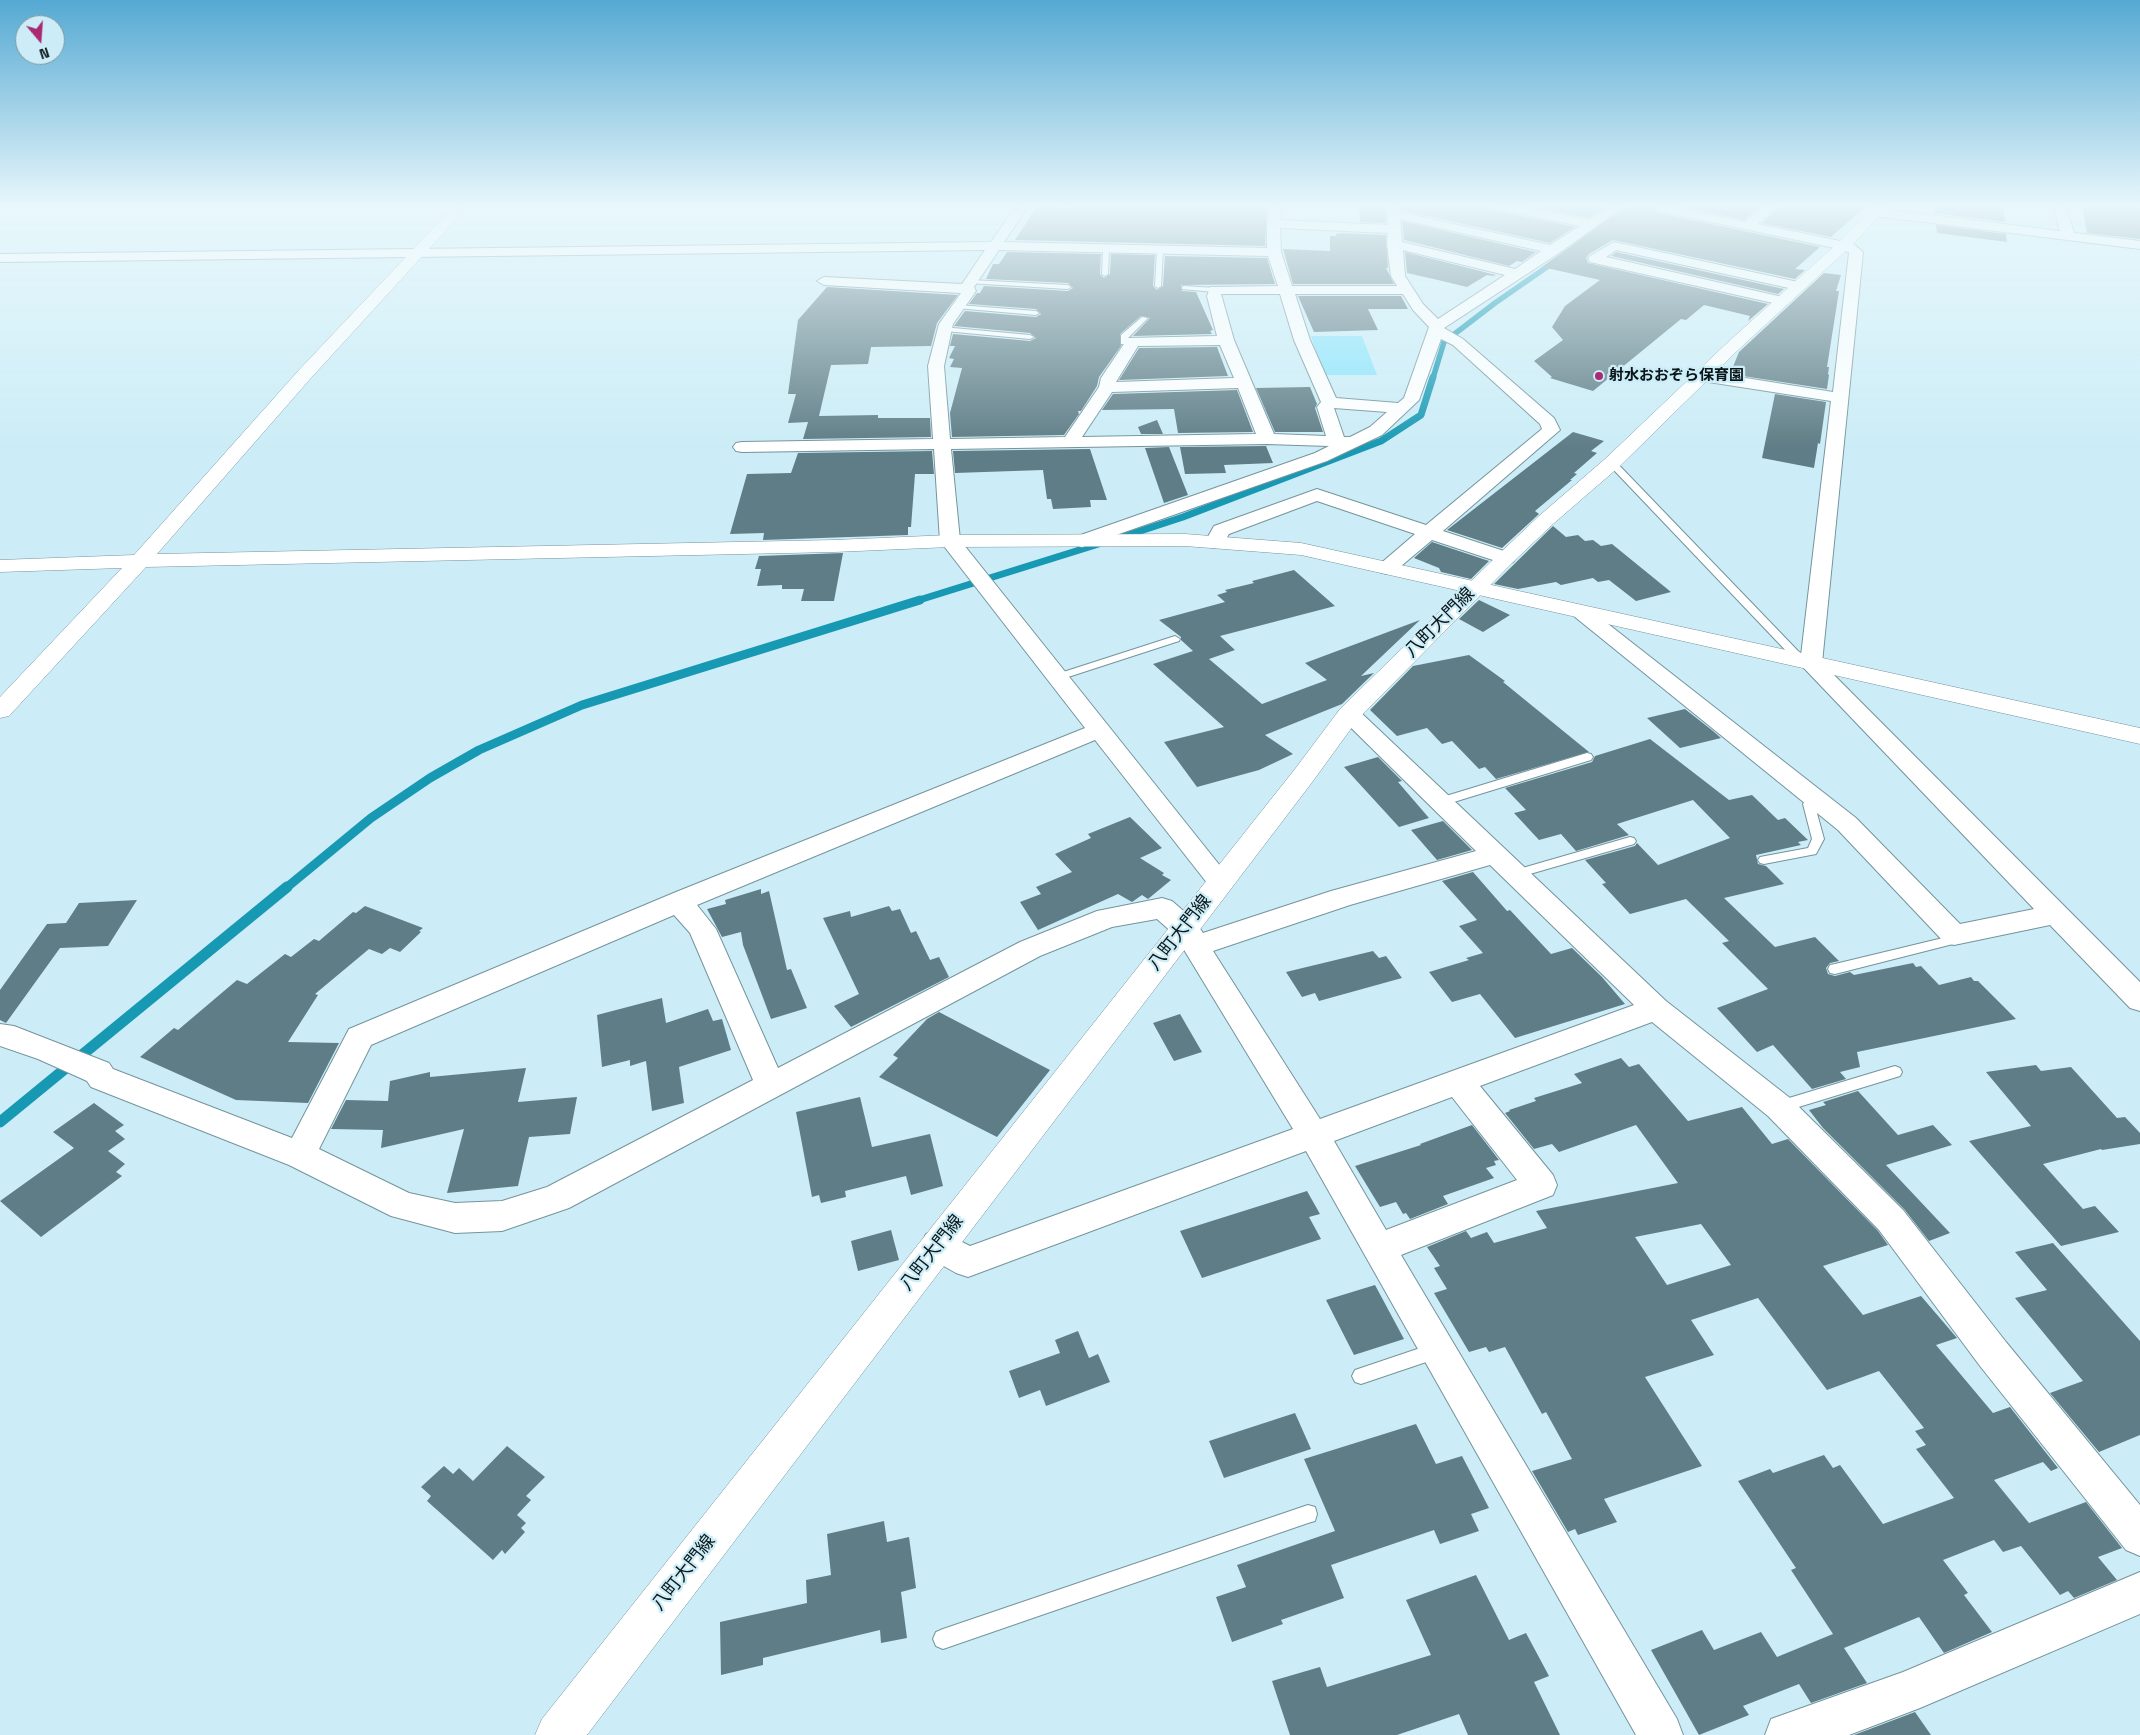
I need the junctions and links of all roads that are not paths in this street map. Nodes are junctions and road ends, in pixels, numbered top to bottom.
1 (386, 286) edge
2 (969, 286) joint
3 (1285, 286) edge
4 (1404, 286) edge
5 (1498, 286) edge
6 (1715, 286) edge
7 (1798, 286) edge
8 (1853, 286) edge
9 (1068, 288) dead end
10 (1184, 288) dead end
11 (1215, 290) junction
12 (1286, 290) junction
13 (1407, 290) junction
14 (1782, 301) junction
15 (958, 307) junction
16 (1036, 312) dead end
17 (1144, 318) dead end
18 (1436, 328) junction
19 (945, 329) junction
20 (1030, 337) dead end
21 (1226, 340) junction
22 (1131, 344) junction
23 (1702, 376) junction
24 (1245, 383) junction
25 (1107, 387) junction
26 (1841, 398) junction
27 (1330, 403) junction
28 (1402, 408) junction
29 (1268, 439) junction
30 (1070, 442) junction
31 (1344, 442) junction
32 (941, 444) junction
33 (742, 447) dead end
34 (1612, 464) junction
35 (1428, 532) junction
36 (1082, 541) junction
37 (950, 542) junction
38 (1215, 542) junction
39 (1506, 558) junction
40 (140, 561) junction
41 (0, 566) edge
42 (1387, 568) junction
43 (1475, 588) junction
44 (1582, 612) junction
45 (1175, 639) dead end
46 (1811, 664) junction
47 (1058, 677) junction
48 (0, 711) edge
49 (1349, 714) junction
50 (1100, 730) junction
51 (2140, 736) edge
52 (1587, 757) dead end
53 (1818, 800) junction
54 (1440, 802) junction
55 (1630, 841) dead end
56 (1496, 854) junction
57 (1764, 860) dead end
58 (1516, 874) junction
59 (1220, 882) junction
60 (679, 902) junction
61 (2056, 914) junction
62 (1954, 934) junction
63 (1190, 937) junction
64 (1835, 969) dead end
65 (2140, 1000) edge
66 (1656, 1008) junction
67 (0, 1035) edge
68 (1895, 1072) dead end
69 (1458, 1082) junction
70 (770, 1085) junction
71 (1779, 1107) junction
72 (1314, 1136) junction
73 (300, 1155) junction
74 (938, 1245) junction
75 (1379, 1248) junction
76 (1438, 1350) junction
77 (1361, 1376) dead end
78 (1308, 1514) dead end
79 (2140, 1536) edge
80 (2140, 1593) edge
81 (944, 1639) dead end
82 (558, 1735) edge
83 (1661, 1735) edge
84 (1787, 1735) edge

1 - 40 street
2 - 9 lane
2 - 15 street
3 - 12 street
4 - 13 street
5 - 18 street
6 - 14 street
7 - 14 street, 八町大門線
8 - 26 street
10 - 11 lane
11 - 12 street
11 - 21 street
12 - 13 street
12 - 27 street
13 - 18 street
14 - 23 street, 八町大門線
15 - 16 lane
15 - 19 street
17 - 22 lane
18 - 28 street
18 - 35 street
19 - 20 lane
19 - 32 street
21 - 22 street
21 - 24 street
22 - 25 street
23 - 26 street
23 - 34 street, 八町大門線
24 - 25 street
24 - 29 street
25 - 30 street
26 - 46 street
27 - 28 street
27 - 31 street
28 - 31 street
29 - 30 street
29 - 31 street
30 - 32 street
31 - 36 street
32 - 33 street
32 - 37 street
34 - 39 street, 八町大門線
34 - 46 lane
35 - 38 street
35 - 39 street
35 - 42 street
36 - 37 street
36 - 38 street
37 - 40 street
37 - 47 street
38 - 42 street
39 - 43 street, 八町大門線
40 - 41 street
40 - 48 street
42 - 43 street
43 - 44 street
43 - 49 street, 八町大門線
44 - 46 street
44 - 53 street
45 - 47 lane
46 - 51 street
46 - 61 street
47 - 50 street
49 - 54 street
49 - 59 street, 八町大門線
50 - 59 street
50 - 60 street
52 - 54 lane
53 - 57 lane
53 - 62 street
54 - 56 street
55 - 58 lane
56 - 58 street
56 - 63 street
58 - 66 street
59 - 63 street, 八町大門線
60 - 70 street
60 - 73 street
61 - 62 street
61 - 65 street
62 - 64 lane
63 - 70 street
63 - 72 street
63 - 74 street, 八町大門線
66 - 69 street
66 - 71 street
67 - 73 street
68 - 71 lane
69 - 72 street
69 - 75 street
70 - 73 street
71 - 79 street
72 - 74 street
72 - 75 street
74 - 82 street, 八町大門線
75 - 76 street
76 - 77 lane
76 - 83 street
78 - 81 lane
80 - 84 street

